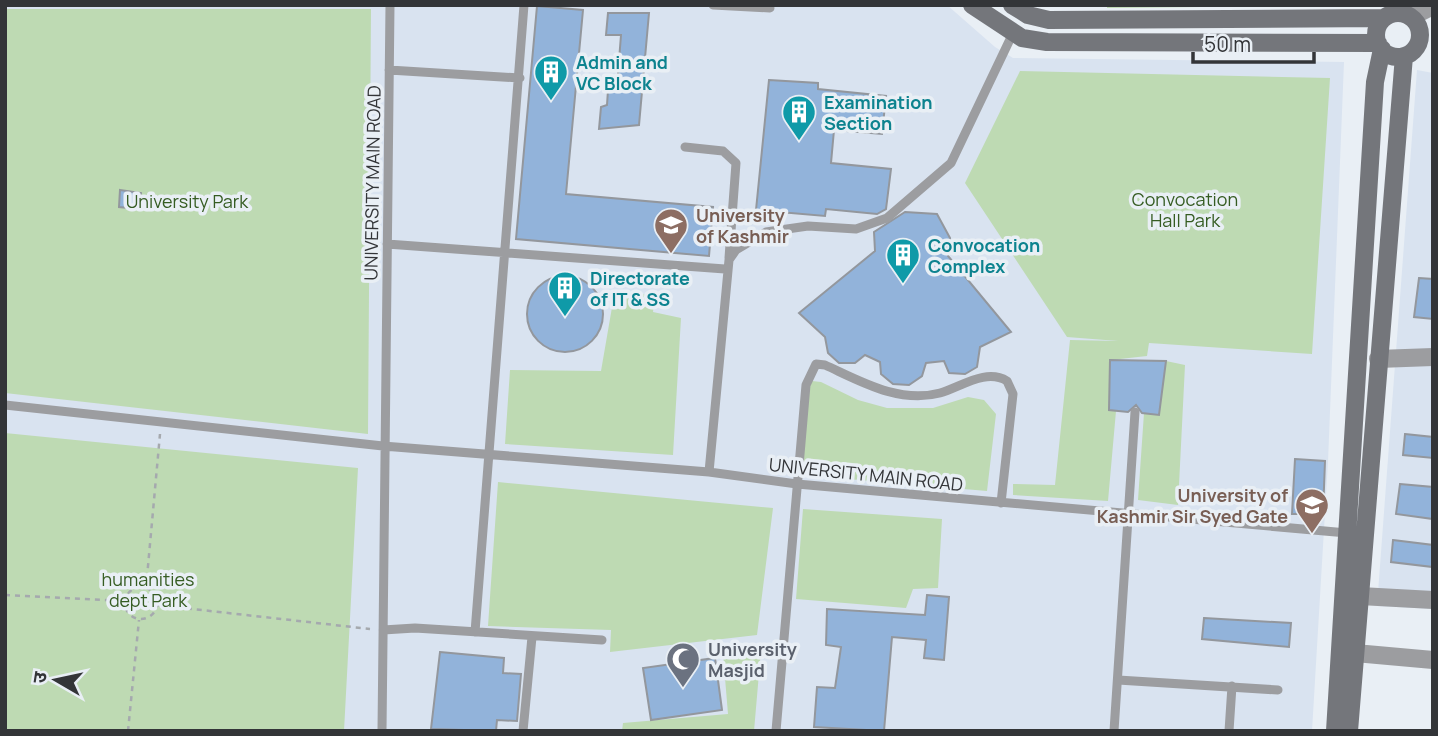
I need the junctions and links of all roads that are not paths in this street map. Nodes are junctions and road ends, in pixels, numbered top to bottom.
1 (390, 5) edge
2 (524, 5) edge
3 (713, 5) edge
4 (972, 5) edge
5 (1013, 6) edge
6 (1433, 6) edge
7 (770, 8) dead end
8 (1384, 18) junction
9 (1420, 21) edge
10 (1009, 31) junction
11 (1380, 46) junction
12 (1418, 49) edge
13 (389, 70) junction
14 (520, 78) junction
15 (685, 147) dead end
16 (387, 244) junction
17 (507, 251) junction
18 (727, 264) junction
19 (1433, 357) edge
20 (1378, 359) junction
21 (5, 405) edge
22 (1135, 412) dead end
23 (383, 446) junction
24 (489, 453) junction
25 (709, 472) junction
26 (797, 484) junction
27 (1001, 503) junction
28 (1129, 516) junction
29 (1347, 533) junction
30 (1360, 596) junction
31 (1433, 600) edge
32 (383, 630) junction
33 (475, 632) junction
34 (532, 637) junction
35 (602, 640) dead end
36 (1355, 653) junction
37 (1433, 660) edge
38 (1118, 680) junction
39 (1232, 686) junction
40 (1278, 690) dead end
41 (382, 731) edge
42 (523, 731) edge
43 (776, 731) edge
44 (1114, 731) edge
45 (1229, 731) edge
46 (1335, 731) edge
47 (1349, 731) edge

1 - 13 lane, UNIVERSITY MAIN ROAD
2 - 14 lane
3 - 7 lane
4 - 10 main road
5 - 8 main road
5 - 10 main road
6 - 9 street
8 - 9 main road
8 - 11 main road
9 - 12 main road
10 - 11 main road
10 - 18 lane
11 - 12 main road
11 - 29 main road
12 - 20 main road
13 - 14 lane
13 - 16 lane, UNIVERSITY MAIN ROAD
14 - 17 lane
15 - 18 lane
16 - 17 lane
16 - 23 lane, UNIVERSITY MAIN ROAD
17 - 18 lane
17 - 24 lane
18 - 25 lane
19 - 20 street
20 - 30 main road
21 - 23 lane, UNIVERSITY MAIN ROAD
22 - 28 lane
23 - 24 lane, UNIVERSITY MAIN ROAD
23 - 32 lane, UNIVERSITY MAIN ROAD
24 - 25 lane, UNIVERSITY MAIN ROAD
24 - 33 lane
25 - 26 lane, UNIVERSITY MAIN ROAD
26 - 27 lane, UNIVERSITY MAIN ROAD
26 - 27 lane
26 - 43 lane
27 - 28 lane, UNIVERSITY MAIN ROAD
28 - 29 lane, UNIVERSITY MAIN ROAD
28 - 38 lane
29 - 46 main road
30 - 31 street
30 - 36 main road
32 - 33 lane
32 - 41 lane, UNIVERSITY MAIN ROAD
33 - 34 lane
34 - 35 lane
34 - 42 lane
36 - 37 street
36 - 47 main road
38 - 39 lane
38 - 44 lane
39 - 40 lane
39 - 45 lane

